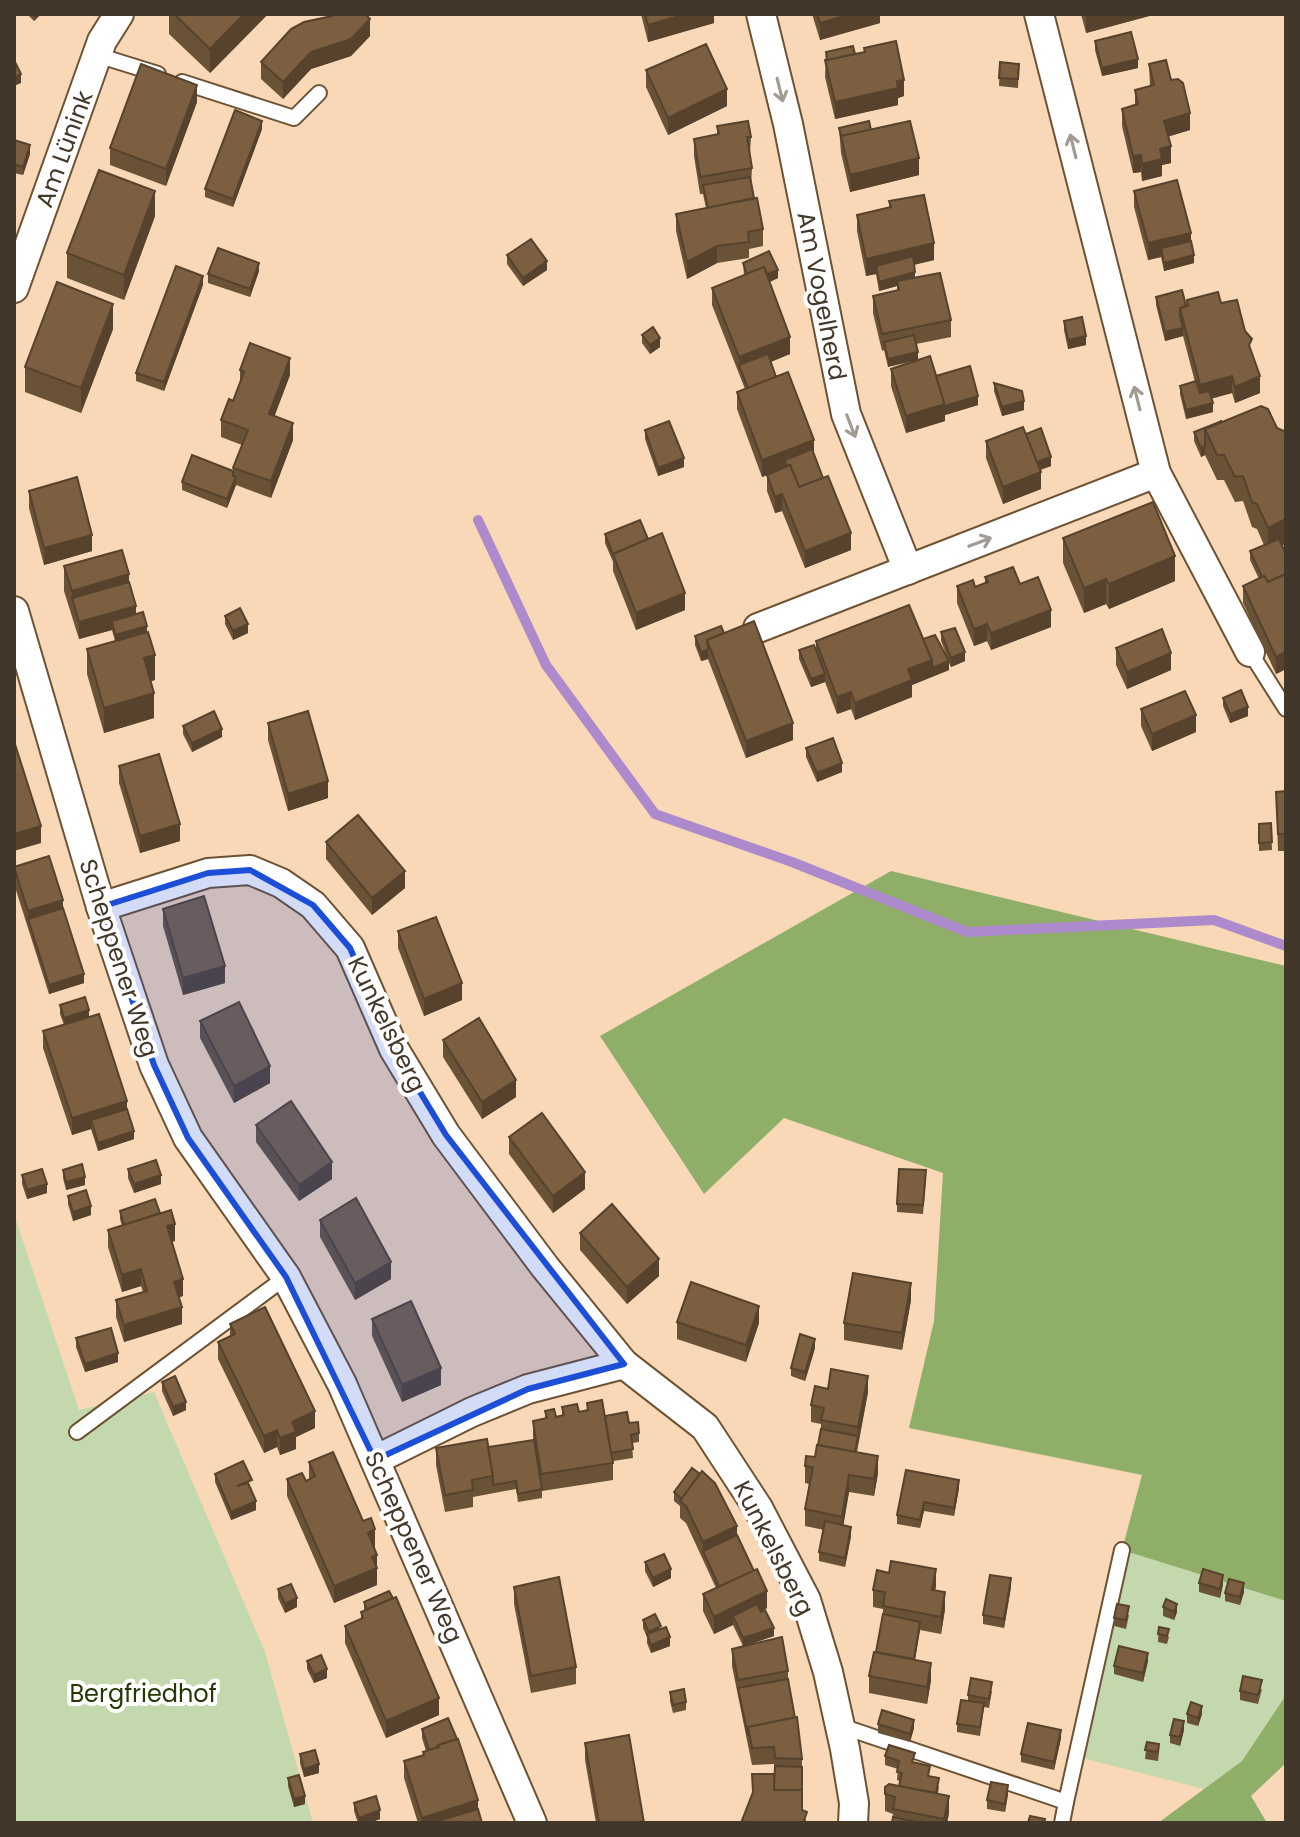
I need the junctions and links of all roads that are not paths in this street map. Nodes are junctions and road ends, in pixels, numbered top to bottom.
1 (119, 14) edge
2 (761, 14) edge
3 (1039, 14) edge
4 (97, 55) junction
5 (319, 93) dead end
6 (14, 288) edge
7 (1156, 473) junction
8 (908, 570) junction
9 (14, 611) edge
10 (758, 628) edge
11 (1250, 652) joint
12 (1286, 709) edge
13 (101, 907) junction
14 (286, 1277) junction
15 (624, 1364) junction
16 (77, 1432) dead end
17 (375, 1460) junction
18 (1122, 1550) dead end
19 (841, 1726) junction
20 (1066, 1802) junction
21 (532, 1823) edge
22 (853, 1823) edge
23 (1062, 1823) edge

1 - 4 street, Am Lünink
2 -> 8 street, Am Vogelherd
7 -> 3 street
4 - 5 lane
4 - 6 street, Am Lünink
8 -> 7 street
7 - 11 street
8 - 10 street
9 - 13 street, Scheppener Weg
11 - 12 lane
13 - 14 street, Scheppener Weg
13 - 15 street, Kunkelsberg
14 - 16 lane
14 - 17 street, Scheppener Weg
15 - 17 street
15 - 19 street, Kunkelsberg
17 - 21 street, Scheppener Weg
18 - 20 lane
19 - 20 lane
19 - 22 street, Kunkelsberg
20 - 23 lane

